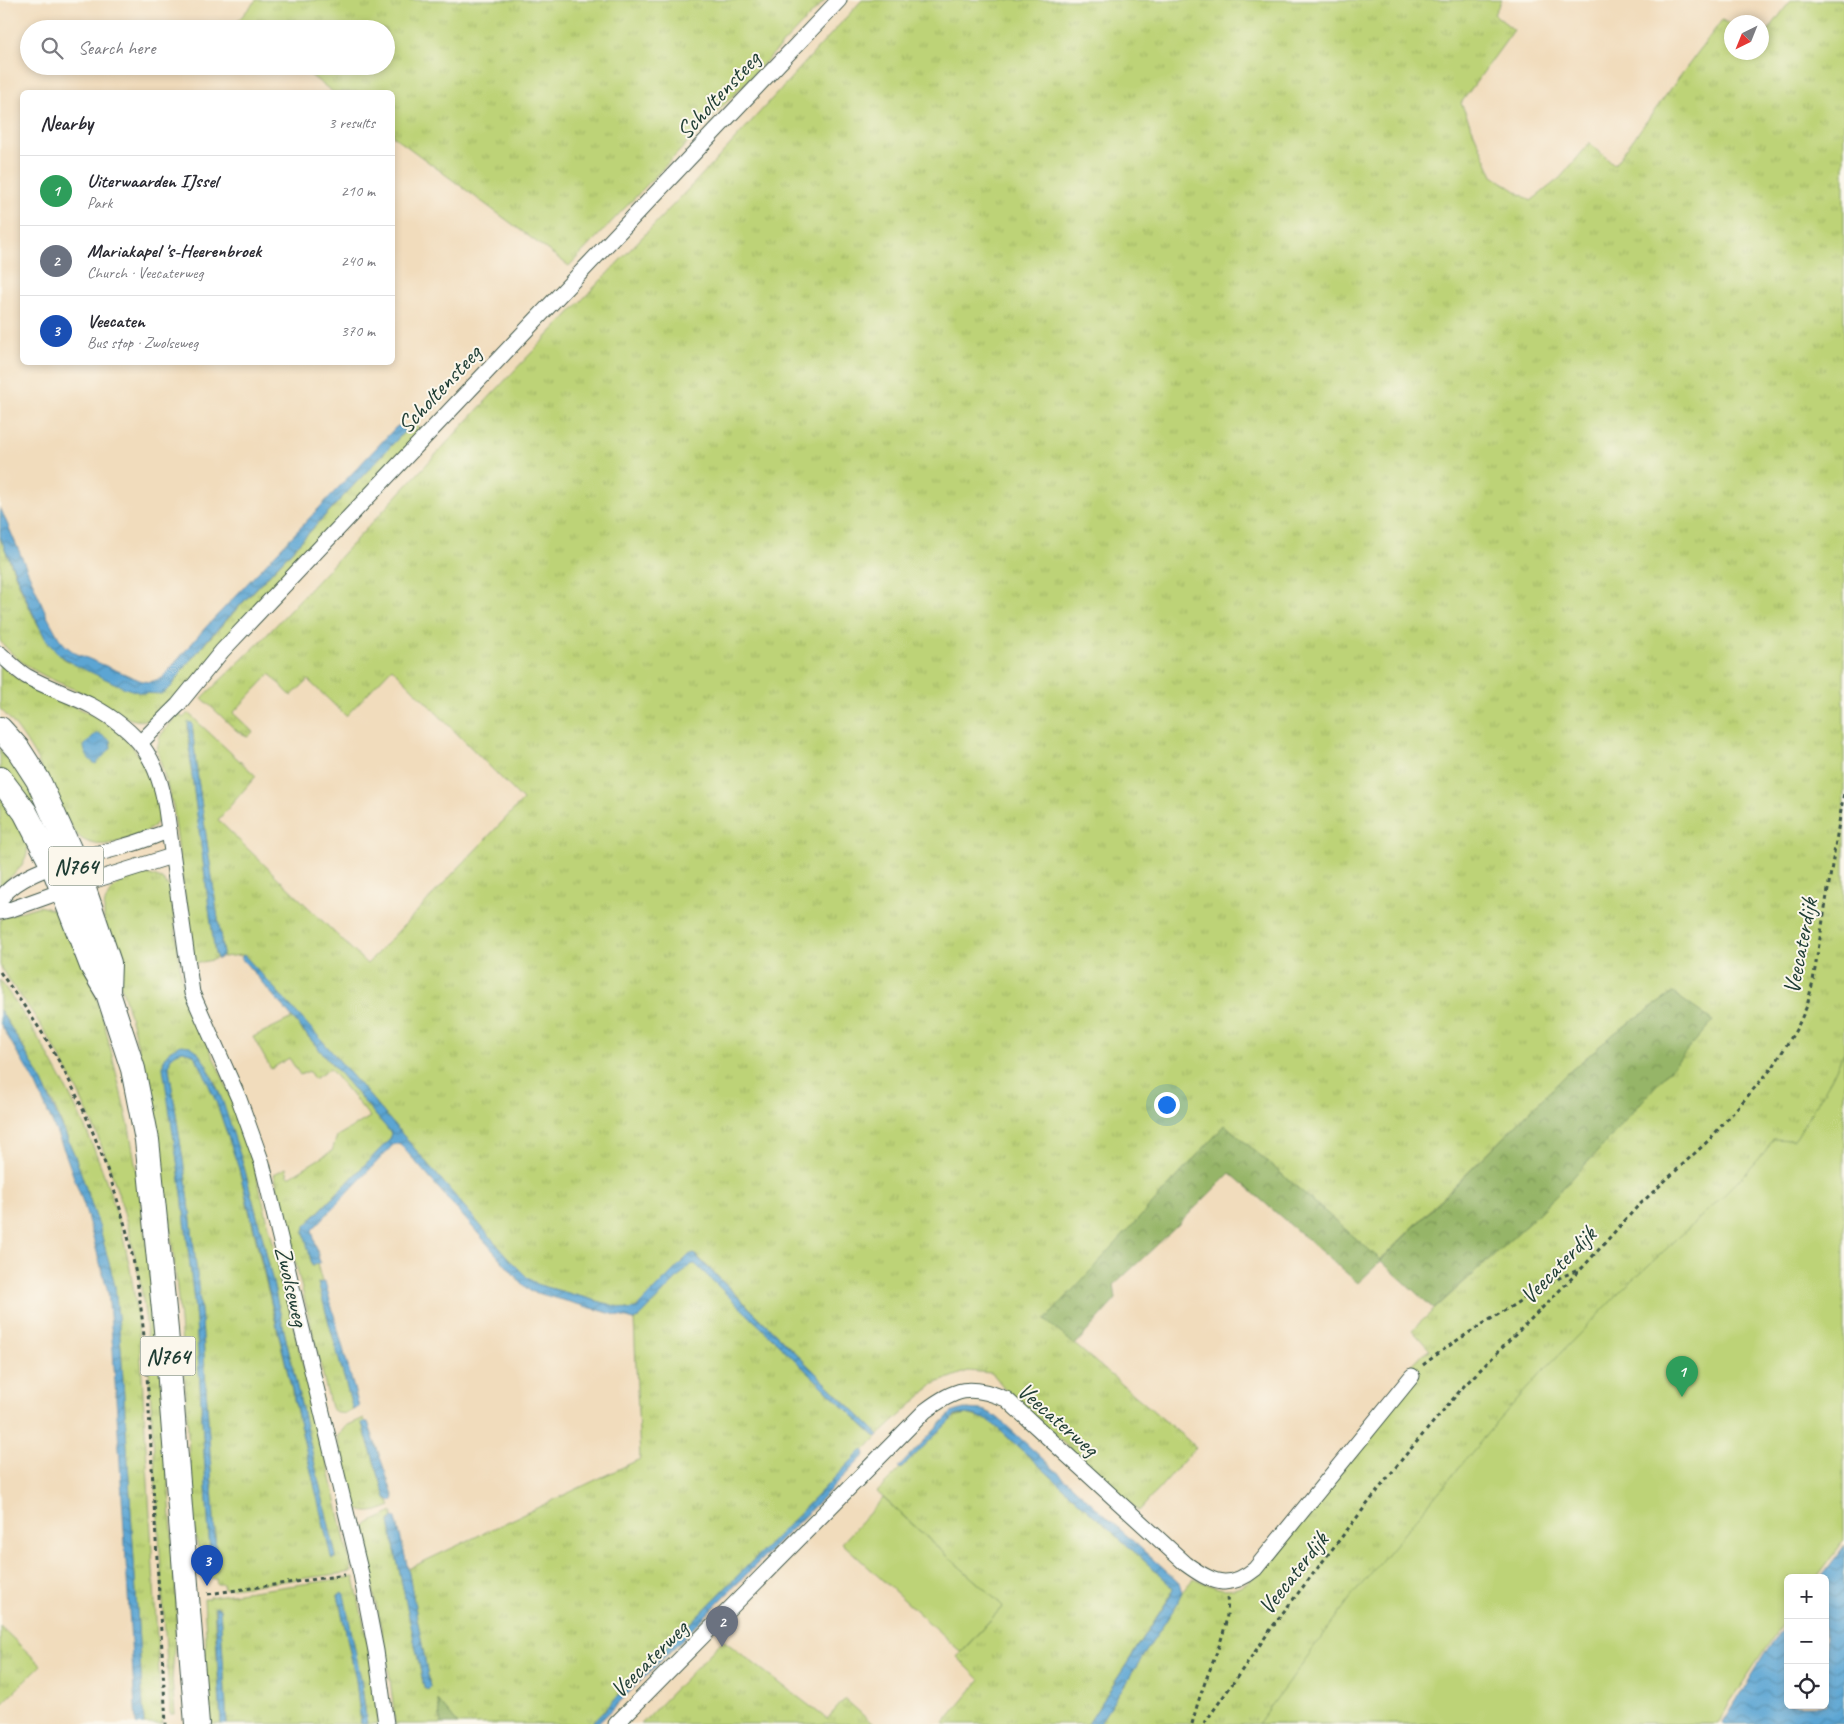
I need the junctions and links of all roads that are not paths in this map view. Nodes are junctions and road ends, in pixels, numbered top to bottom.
1 (839, 0) edge
2 (0, 654) edge
3 (0, 729) edge
4 (140, 742) junction
5 (0, 779) edge
6 (169, 831) junction
7 (172, 856) junction
8 (63, 863) junction
9 (73, 887) junction
10 (0, 900) edge
11 (0, 912) edge
12 (1412, 1376) road end
13 (197, 1724) edge
14 (386, 1724) edge
15 (616, 1724) edge

1 - 4 street, Scholtensteeg
2 - 4 street
3 - 8 main road, N764
4 - 6 street
5 - 8 main road, N764
6 - 7 street
6 - 8 street
7 - 9 street
7 - 14 street, Zwolseweg
8 - 9 main road, N764
8 - 10 street
9 - 11 street
9 - 13 main road, N764
12 - 15 street, Veecaterweg

